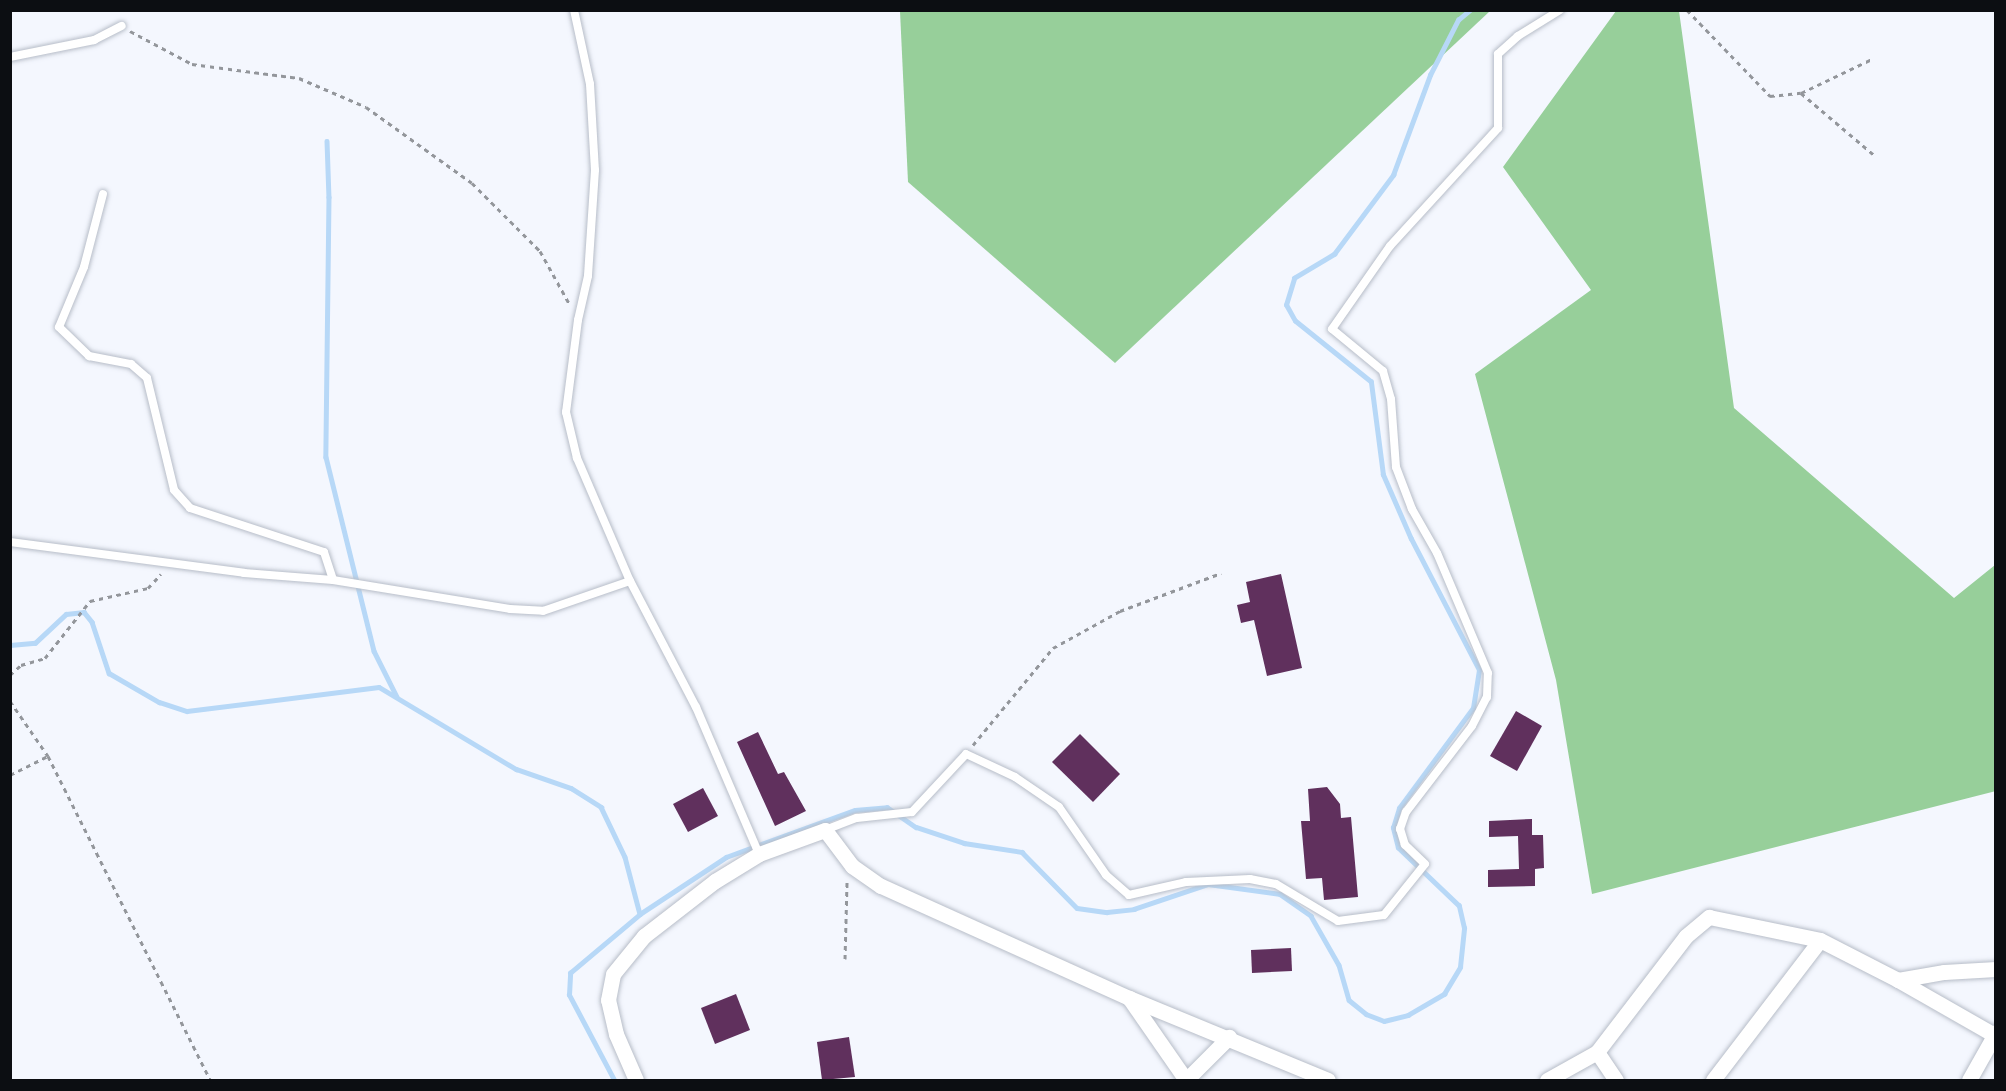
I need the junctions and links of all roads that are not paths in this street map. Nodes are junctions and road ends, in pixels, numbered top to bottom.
1 (574, 10) edge
2 (1560, 10) edge
3 (122, 26) road end
4 (10, 57) edge
5 (103, 194) dead end
6 (10, 542) edge
7 (333, 580) junction
8 (630, 581) junction
9 (825, 830) junction
10 (759, 854) junction
11 (1820, 940) junction
12 (1995, 969) edge
13 (1898, 980) junction
14 (1129, 998) junction
15 (1995, 1034) edge
16 (1229, 1037) junction
17 (1597, 1052) junction
18 (636, 1080) edge
19 (1186, 1080) edge
20 (1328, 1080) edge
21 (1547, 1080) edge
22 (1616, 1080) edge
23 (1713, 1080) edge
24 (1969, 1080) edge

1 - 8 lane
2 - 9 lane
3 - 4 lane
5 - 7 lane
6 - 7 lane
7 - 8 lane
8 - 10 lane
9 - 10 street
9 - 14 street
10 - 18 street
11 - 13 street
11 - 17 street
11 - 23 street
12 - 13 street
13 - 15 street
14 - 16 street
14 - 19 street
15 - 24 street
16 - 19 street
16 - 20 street
17 - 21 street
17 - 22 street

